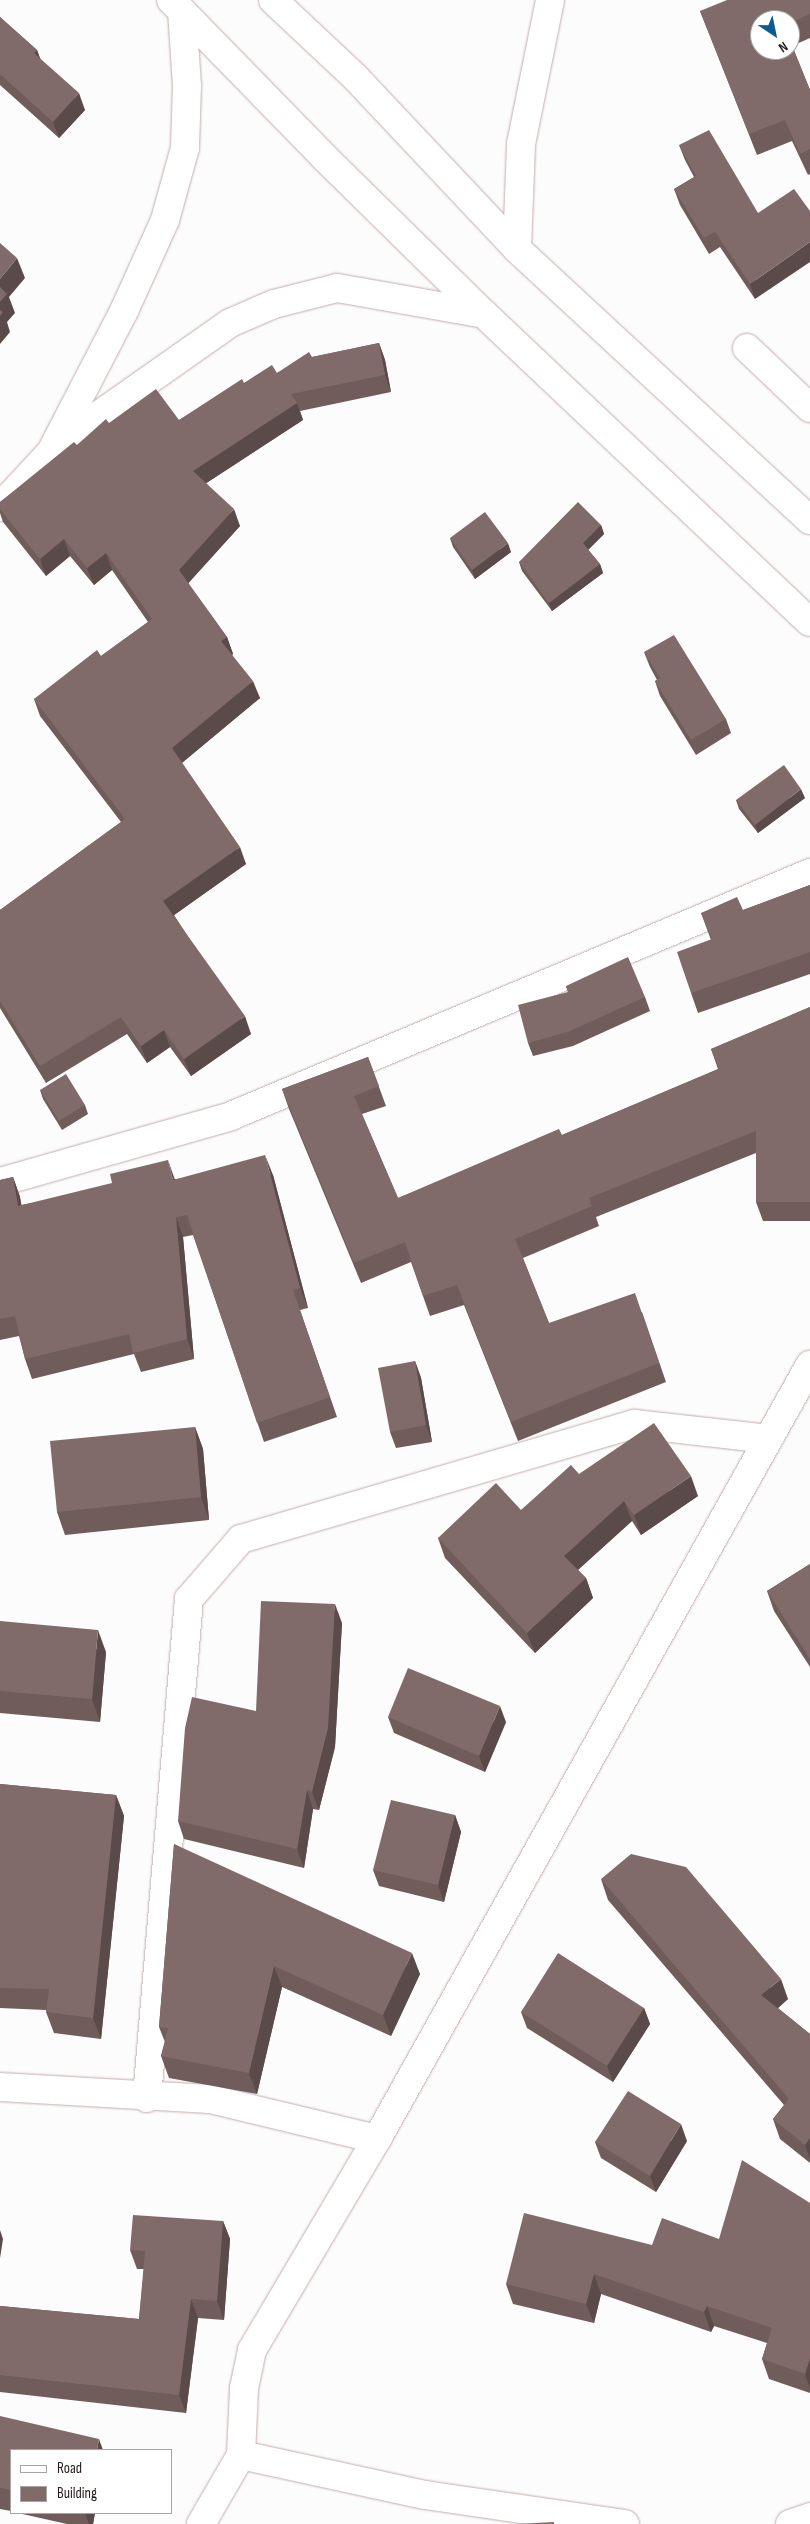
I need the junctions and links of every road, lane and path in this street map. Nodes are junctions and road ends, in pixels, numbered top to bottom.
1 (274, 0) edge
2 (550, 0) edge
3 (177, 6) edge
4 (517, 249) junction
5 (484, 314) junction
6 (747, 348) dead end
7 (810, 408) edge
8 (51, 452) junction
9 (0, 507) edge
10 (810, 520) edge
11 (810, 622) edge
12 (810, 874) edge
13 (0, 1182) edge
14 (810, 1365) edge
15 (768, 1439) junction
16 (0, 2087) edge
17 (148, 2098) junction
18 (377, 2139) junction
19 (242, 2455) junction
20 (810, 2517) edge
21 (201, 2524) edge
22 (625, 2524) edge
23 (790, 2524) edge

1 - 4 main road
2 - 4 main road
3 - 5 main road
3 - 8 main road
4 - 10 main road
5 - 8 main road
5 - 11 main road
6 - 7 main road
8 - 9 main road
12 - 13 main road
14 - 15 main road
15 - 17 main road
15 - 18 main road
16 - 17 main road
17 - 18 main road
18 - 19 main road
19 - 21 main road
19 - 22 main road
20 - 23 main road

